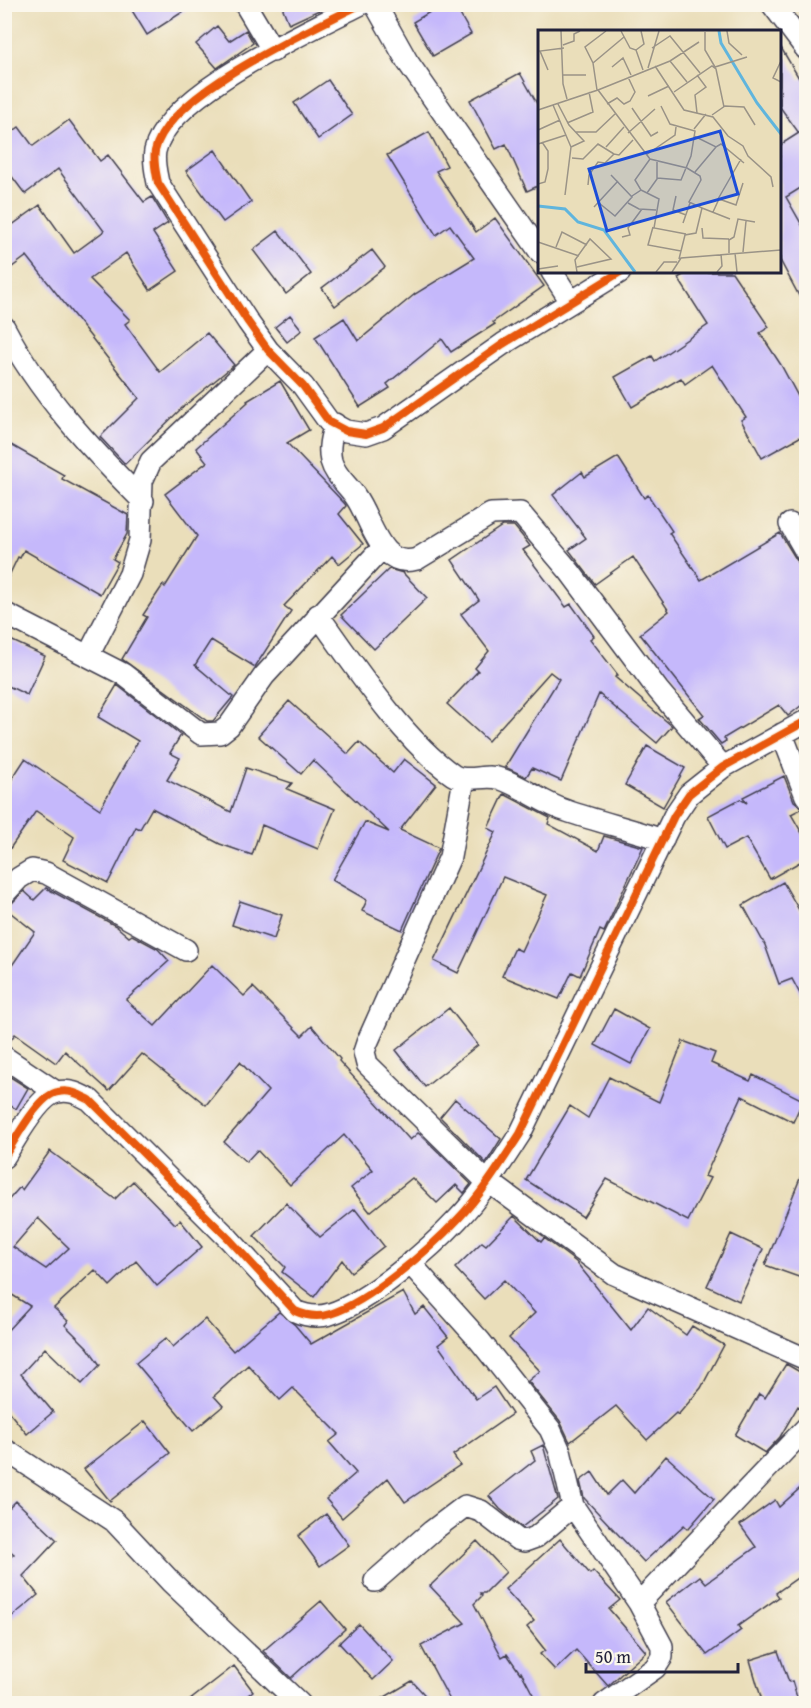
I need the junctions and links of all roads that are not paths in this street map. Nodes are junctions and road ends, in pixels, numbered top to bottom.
1 (245, 4) edge
2 (361, 4) edge
3 (375, 4) edge
4 (772, 4) edge
5 (807, 49) edge
6 (273, 51) junction
7 (538, 249) edge
8 (553, 273) edge
9 (618, 273) edge
10 (570, 300) junction
11 (4, 327) edge
12 (268, 350) junction
13 (335, 424) junction
14 (142, 501) junction
15 (790, 524) dead end
16 (382, 548) junction
17 (807, 552) edge
18 (4, 614) edge
19 (318, 615) junction
20 (88, 656) junction
21 (807, 721) edge
22 (782, 734) junction
23 (723, 767) junction
24 (464, 779) junction
25 (807, 796) edge
26 (663, 840) junction
27 (4, 894) edge
28 (186, 950) dead end
29 (4, 1057) edge
30 (56, 1092) junction
31 (4, 1157) edge
32 (489, 1182) junction
33 (410, 1263) junction
34 (807, 1359) edge
35 (807, 1428) edge
36 (4, 1449) edge
37 (573, 1506) junction
38 (375, 1581) dead end
39 (639, 1603) junction
40 (300, 1704) edge
41 (604, 1704) edge

1 - 6 street
2 - 6 street
3 - 7 street
4 - 5 street
6 - 12 street
8 - 10 street
9 - 10 street
10 - 13 street
11 - 14 street
12 - 13 street
12 - 14 street
13 - 16 street
14 - 20 street
15 - 17 street
16 - 19 street
16 - 23 street
18 - 20 street
19 - 20 street
19 - 24 street
21 - 22 street
22 - 23 street
22 - 25 street
23 - 26 street
24 - 26 street
24 - 32 street
26 - 32 street
27 - 28 street
29 - 30 street
30 - 31 street
30 - 33 street
32 - 33 street
32 - 34 street
33 - 37 street
35 - 39 street
36 - 40 street
37 - 38 street
37 - 39 street
39 - 41 street

